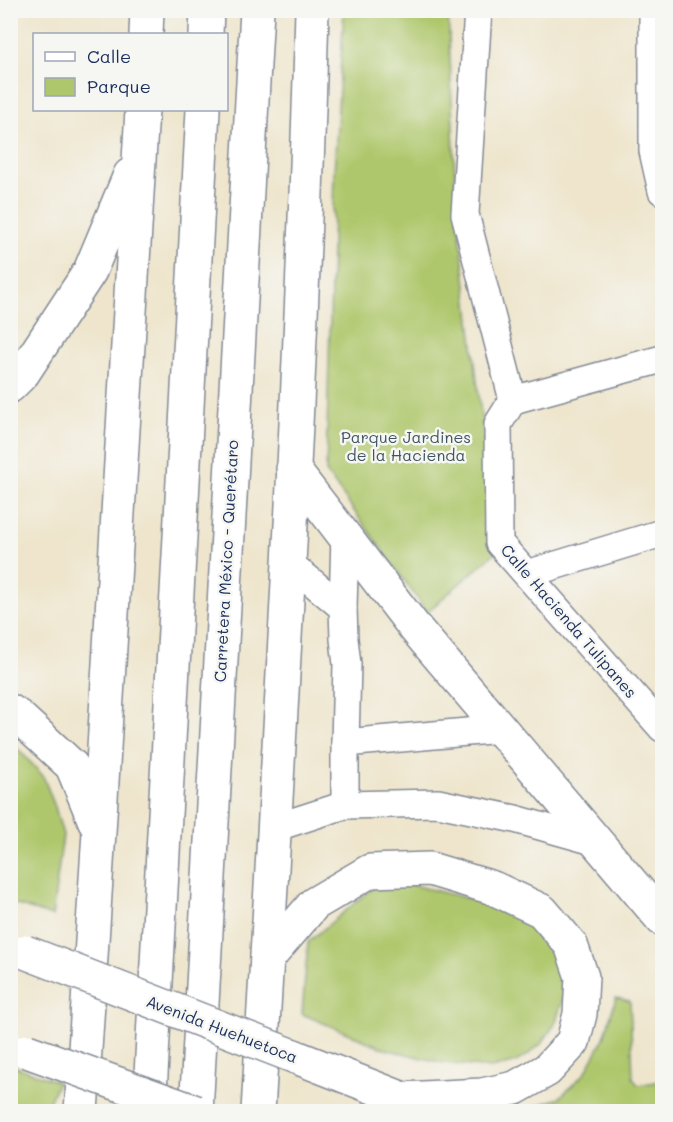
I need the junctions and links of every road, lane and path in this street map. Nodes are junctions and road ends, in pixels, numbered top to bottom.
1 (147, 10) edge
2 (207, 10) edge
3 (257, 10) edge
4 (312, 10) edge
5 (478, 10) edge
6 (652, 10) edge
7 (146, 33) edge
8 (206, 33) edge
9 (142, 111) edge
10 (203, 111) edge
11 (140, 151) junction
12 (663, 190) edge
13 (663, 359) edge
14 (10, 386) edge
15 (513, 400) junction
16 (293, 469) junction
17 (663, 533) edge
18 (345, 535) junction
19 (288, 562) junction
20 (527, 574) junction
21 (343, 608) junction
22 (653, 703) edge
23 (10, 711) edge
24 (663, 728) edge
25 (501, 729) junction
26 (345, 744) junction
27 (345, 805) junction
28 (274, 828) junction
29 (99, 832) junction
30 (597, 842) junction
31 (663, 919) edge
32 (18, 950) edge
33 (267, 959) junction
34 (19, 1048) edge
35 (403, 1099) junction
36 (79, 1107) edge
37 (149, 1112) edge
38 (196, 1112) edge
39 (258, 1112) edge
40 (434, 1112) edge

1 - 7 main road
2 - 8 main road
3 - 38 main road, Carretera México - Querétaro
4 - 16 main road
5 - 15 street
6 - 12 street
9 - 11 main road
10 - 37 main road
11 - 14 main road
11 - 29 main road
13 - 15 street
15 - 20 street, Calle Hacienda Tulipanes
16 - 18 main road
16 - 19 main road
17 - 20 street
18 - 21 street
18 - 25 main road
19 - 21 street
19 - 28 main road
20 - 22 street, Calle Hacienda Tulipanes
21 - 26 street
22 - 24 street, Calle Hacienda Tulipanes
23 - 29 main road
25 - 26 street
25 - 30 main road
26 - 27 street
27 - 28 street
27 - 30 street
28 - 33 main road
29 - 36 main road
30 - 31 main road
32 - 35 main road, Avenida Huehuetoca, bridge
33 - 35 main road
33 - 39 main road
34 - 38 main road, bridge
35 - 40 main road, Avenida Huehuetoca

